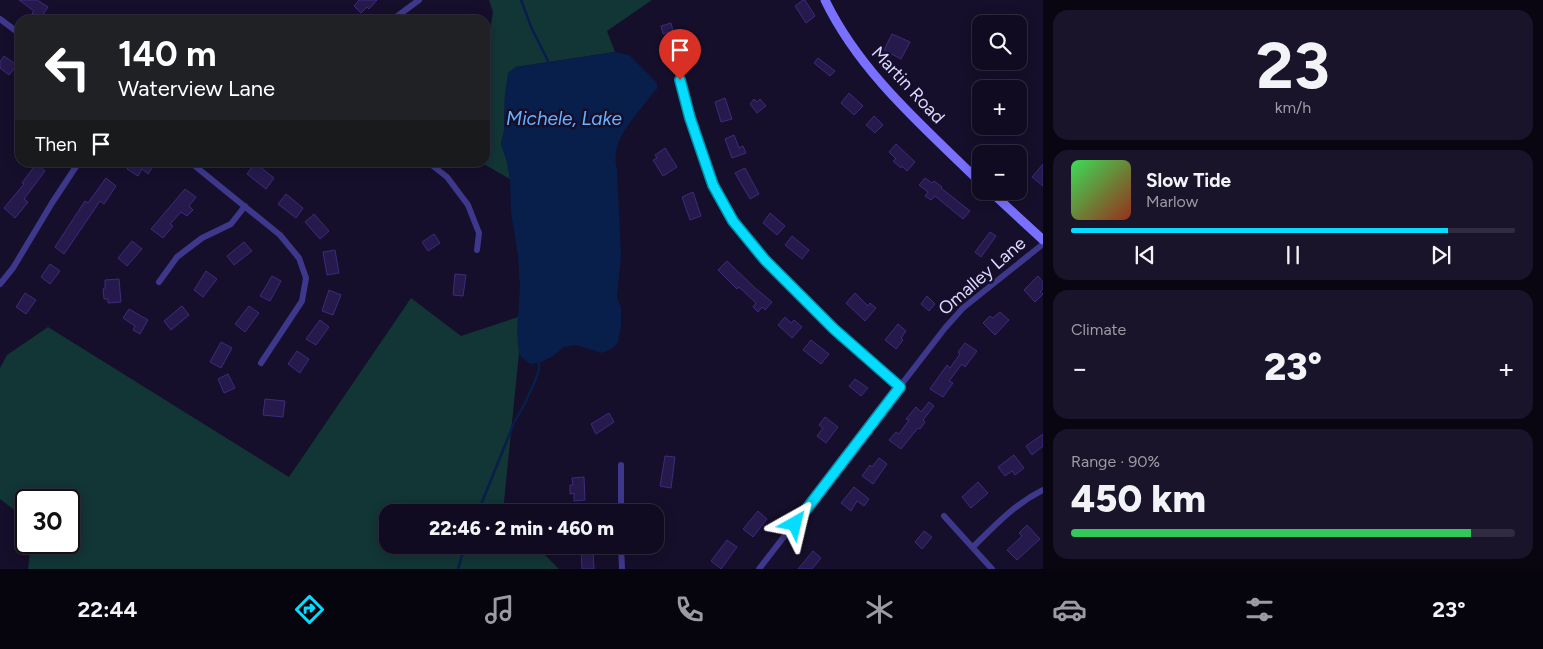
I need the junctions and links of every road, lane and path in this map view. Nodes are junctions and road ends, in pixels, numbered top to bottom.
1 (419, 0) edge
2 (825, 0) edge
3 (399, 15) edge
4 (0, 19) edge
5 (15, 30) edge
6 (680, 80) dead end
7 (76, 167) edge
8 (196, 167) edge
9 (434, 167) edge
10 (972, 174) edge
11 (999, 200) edge
12 (244, 206) junction
13 (1043, 242) edge
14 (477, 250) dead end
15 (158, 282) dead end
16 (0, 284) edge
17 (260, 363) dead end
18 (900, 387) junction
19 (621, 465) dead end
20 (1043, 490) edge
21 (621, 504) edge
22 (944, 516) dead end
23 (973, 547) junction
24 (621, 554) edge
25 (622, 569) edge
26 (760, 569) edge
27 (992, 569) edge

1 - 3 street
2 - 10 street, Martin Road
4 - 5 street
6 - 18 street
7 - 16 street
8 - 12 street
9 - 14 street
11 - 13 street
12 - 15 street
12 - 17 street
13 - 18 street, Omalley Lane
18 - 26 street, Omalley Lane
19 - 21 street
20 - 23 street
22 - 23 street
23 - 27 street
24 - 25 street

